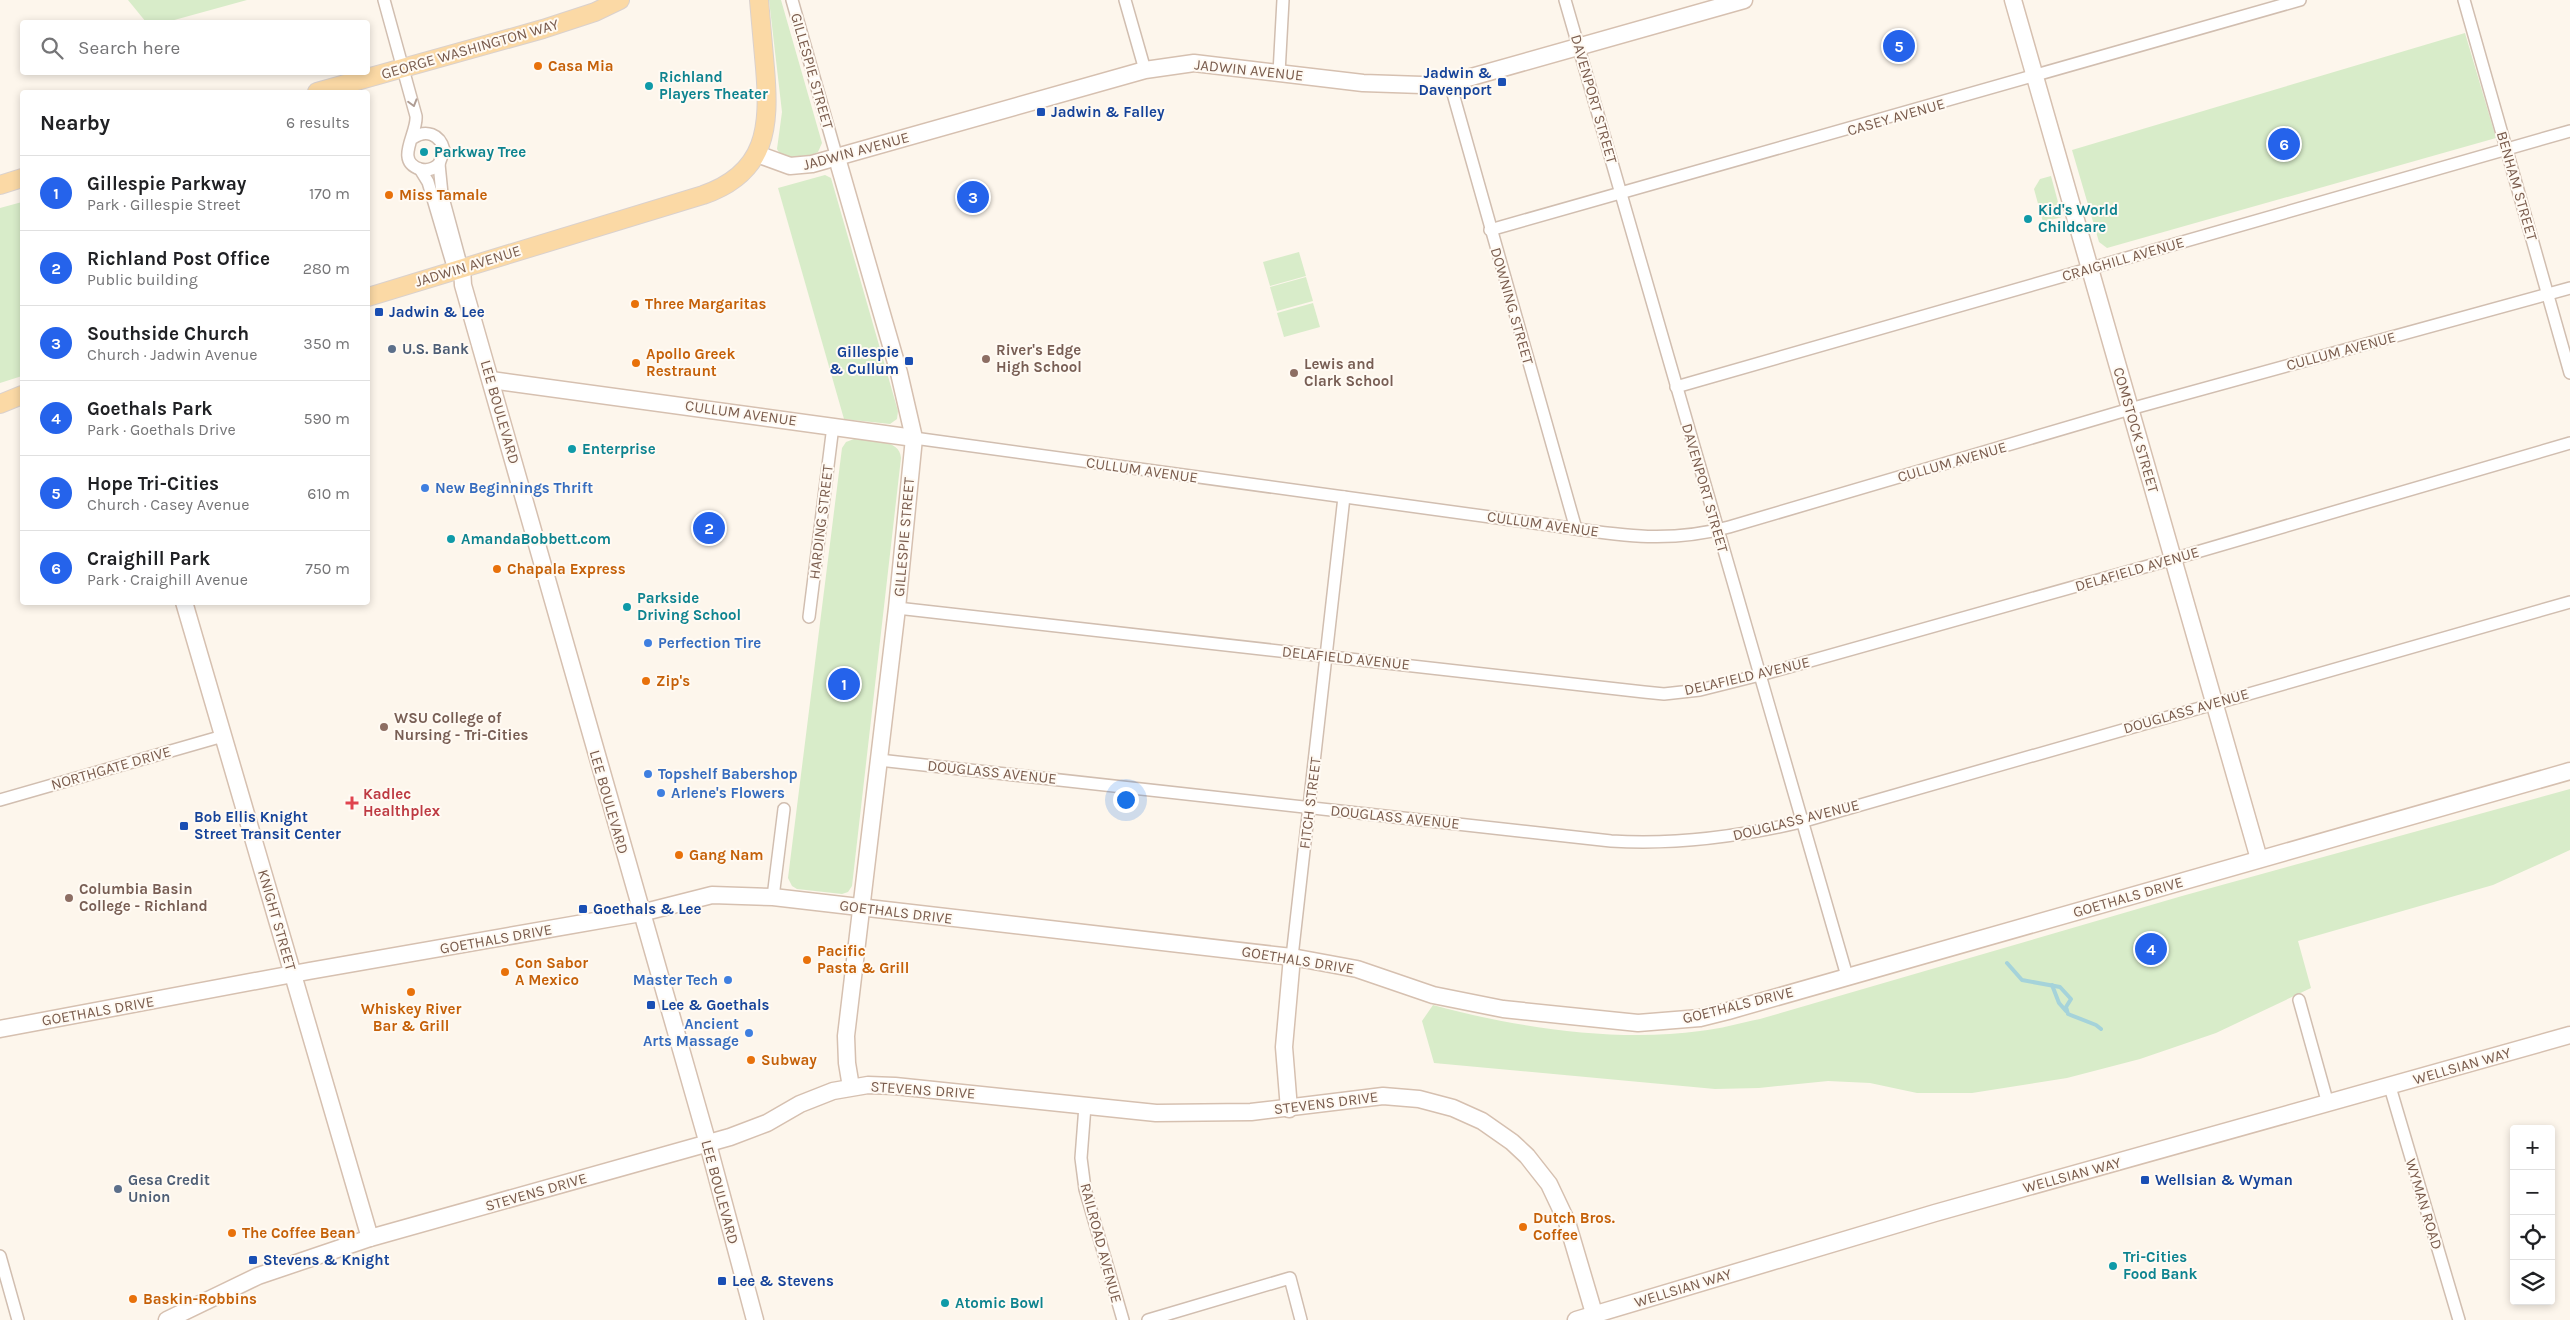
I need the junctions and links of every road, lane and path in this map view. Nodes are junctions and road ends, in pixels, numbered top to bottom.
1 (384, 0) edge
2 (620, 0) edge
3 (759, 0) edge
4 (792, 0) edge
5 (1124, 0) edge
6 (1283, 0) edge
7 (1566, 0) edge
8 (1744, 0) edge
9 (2013, 0) edge
10 (2300, 0) edge
11 (2464, 0) edge
12 (1579, 47) junction
13 (403, 68) junction
14 (1145, 70) junction
15 (1279, 73) junction
16 (2035, 77) junction
17 (1450, 83) junction
18 (324, 90) edge
19 (2570, 131) edge
20 (413, 138) junction
21 (2506, 149) junction
22 (757, 154) junction
23 (837, 158) junction
24 (439, 164) junction
25 (420, 169) junction
26 (20, 179) edge
27 (0, 185) edge
28 (1622, 194) junction
29 (1490, 230) junction
30 (2090, 268) junction
31 (460, 274) junction
32 (2570, 288) edge
33 (2548, 294) junction
34 (370, 296) edge
35 (2570, 373) edge
36 (491, 380) junction
37 (1676, 387) junction
38 (2130, 409) junction
39 (833, 426) junction
40 (914, 438) junction
41 (2570, 443) edge
42 (1344, 497) junction
43 (1576, 529) junction
44 (1717, 530) junction
45 (2173, 559) junction
46 (2570, 602) edge
47 (185, 605) edge
48 (897, 608) junction
49 (809, 617) dead end
50 (1328, 656) junction
51 (1760, 675) junction
52 (2214, 702) junction
53 (223, 736) junction
54 (879, 760) junction
55 (2570, 771) edge
56 (0, 800) edge
57 (1310, 808) junction
58 (784, 809) dead end
59 (1801, 822) junction
60 (2259, 860) junction
61 (773, 897) junction
62 (862, 908) junction
63 (641, 913) junction
64 (1292, 957) junction
65 (293, 975) junction
66 (1847, 976) junction
67 (2299, 1000) dead end
68 (0, 1029) edge
69 (2570, 1035) edge
70 (851, 1087) junction
71 (2390, 1087) junction
72 (2328, 1104) junction
73 (1086, 1106) junction
74 (1289, 1109) junction
75 (708, 1144) junction
76 (370, 1238) junction
77 (0, 1256) edge
78 (1596, 1317) edge
79 (18, 1320) edge
80 (167, 1320) edge
81 (755, 1320) edge
82 (1123, 1320) edge
83 (1148, 1320) edge
84 (1301, 1320) edge
85 (1576, 1320) edge
86 (2459, 1320) edge

1 - 13 street, LEE BOULEVARD
2 - 13 main road, GEORGE WASHINGTON WAY
3 - 22 main road, JADWIN AVENUE
4 - 23 street, GILLESPIE STREET
5 - 14 street
6 - 15 street
7 - 12 street, DAVENPORT STREET
8 - 12 street, JADWIN AVENUE
9 - 16 street, COMSTOCK STREET
10 - 16 street, CASEY AVENUE
11 - 21 street, BENHAM STREET
12 - 17 street, JADWIN AVENUE
12 - 28 street, DAVENPORT STREET
13 - 18 main road, GEORGE WASHINGTON WAY
13 -> 20 street, LEE BOULEVARD
14 - 15 street, JADWIN AVENUE
14 - 23 street, JADWIN AVENUE
15 - 17 street, JADWIN AVENUE
16 - 28 street, CASEY AVENUE
16 - 30 street, COMSTOCK STREET
17 - 29 street, DOWNING STREET
19 - 21 street, CRAIGHILL AVENUE
20 - 24 street, LEE BOULEVARD
20 - 25 street, LEE BOULEVARD
21 - 30 street, CRAIGHILL AVENUE
21 - 33 street, BENHAM STREET
22 - 23 street, JADWIN AVENUE
22 - 31 main road, JADWIN AVENUE
23 - 40 street, GILLESPIE STREET
24 - 25 street
24 - 31 street, LEE BOULEVARD
25 - 31 street, LEE BOULEVARD
26 - 27 main road
28 - 29 street, CASEY AVENUE
28 - 37 street, DAVENPORT STREET
29 - 43 street, DOWNING STREET
30 - 37 street, CRAIGHILL AVENUE
30 - 38 street, COMSTOCK STREET
31 - 34 main road, JADWIN AVENUE
31 - 36 street, LEE BOULEVARD
32 - 33 street, CULLUM AVENUE
33 - 35 street, BENHAM STREET
33 - 38 street, CULLUM AVENUE
36 - 39 street, CULLUM AVENUE
36 - 63 street, LEE BOULEVARD
37 - 44 street, DAVENPORT STREET
38 - 44 street, CULLUM AVENUE
38 - 45 street, COMSTOCK STREET
39 - 40 street, CULLUM AVENUE
39 - 49 street, HARDING STREET
40 - 42 street, CULLUM AVENUE
40 - 48 street, GILLESPIE STREET
41 - 45 street, DELAFIELD AVENUE
42 - 43 street, CULLUM AVENUE
42 - 50 street, FITCH STREET
43 - 44 street, CULLUM AVENUE
44 - 51 street, DAVENPORT STREET
45 - 51 street, DELAFIELD AVENUE
45 - 52 street, COMSTOCK STREET
46 - 52 street, DOUGLASS AVENUE
47 - 53 street, KNIGHT STREET
48 - 50 street, DELAFIELD AVENUE
48 - 54 street, GILLESPIE STREET
50 - 51 street, DELAFIELD AVENUE
50 - 57 street, FITCH STREET
51 - 59 street, DAVENPORT STREET
52 - 59 street, DOUGLASS AVENUE
52 - 60 street, COMSTOCK STREET
53 - 56 street, NORTHGATE DRIVE
53 - 65 street, KNIGHT STREET
54 - 57 street, DOUGLASS AVENUE
54 - 62 street, GILLESPIE STREET
55 - 60 street, GOETHALS DRIVE
57 - 59 street, DOUGLASS AVENUE
57 - 64 street, FITCH STREET
58 - 61 street
59 - 66 street, DAVENPORT STREET
60 - 66 street, GOETHALS DRIVE
61 - 62 street, GOETHALS DRIVE
61 - 63 street, GOETHALS DRIVE
62 - 64 street, GOETHALS DRIVE
62 - 70 street, GILLESPIE STREET
63 - 65 street, GOETHALS DRIVE
63 - 75 street, LEE BOULEVARD
64 - 66 street, GOETHALS DRIVE
64 - 74 street, FITCH STREET
65 - 68 street, GOETHALS DRIVE
65 - 76 street, KNIGHT STREET
67 - 72 street
69 - 71 street, WELLSIAN WAY
70 - 73 street, STEVENS DRIVE
70 - 75 street, STEVENS DRIVE
71 - 72 street, WELLSIAN WAY
71 - 86 street, WYMAN ROAD
72 - 78 street, WELLSIAN WAY
73 - 74 street, STEVENS DRIVE
73 - 82 street, RAILROAD AVENUE
74 - 78 street, STEVENS DRIVE
75 - 76 street, STEVENS DRIVE
75 - 81 street, LEE BOULEVARD
76 - 80 street, STEVENS DRIVE
77 - 79 street
78 - 85 street, WELLSIAN WAY
83 - 84 street

